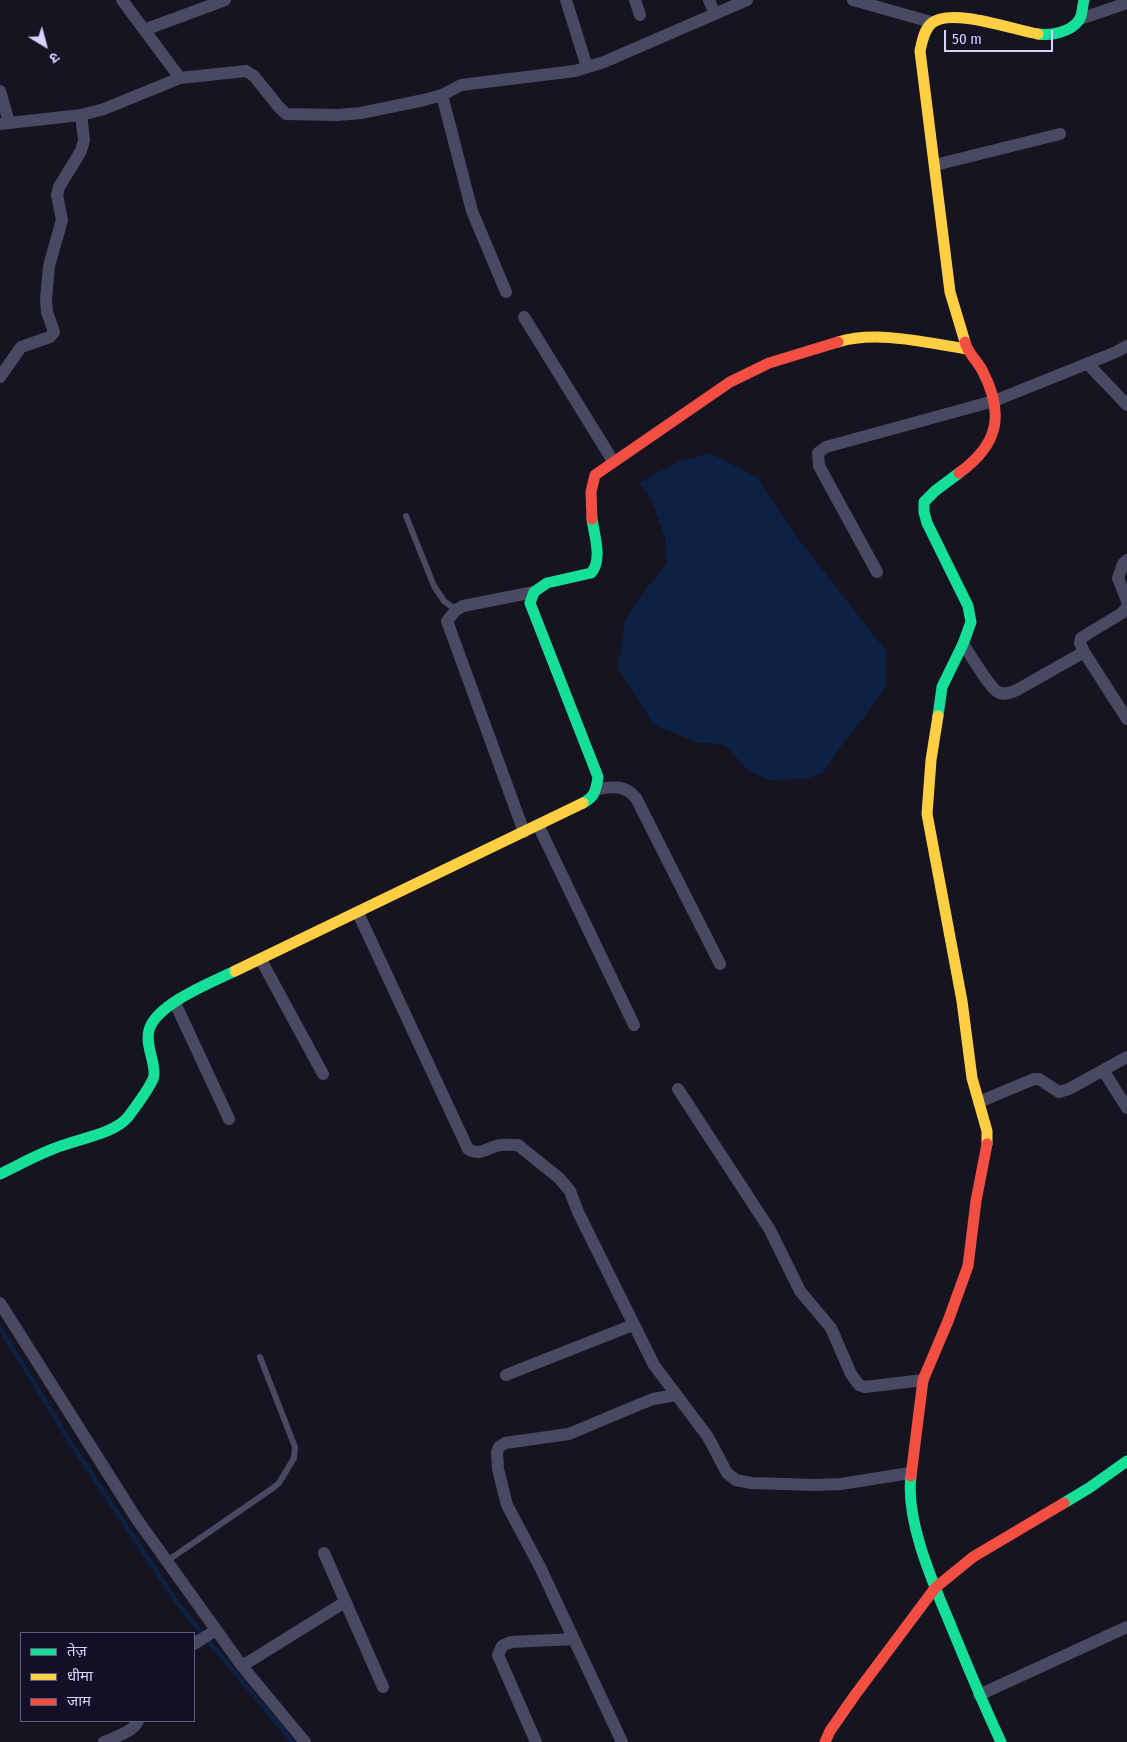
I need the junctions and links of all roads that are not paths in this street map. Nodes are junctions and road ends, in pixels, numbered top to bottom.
1 (122, 0) edge
2 (225, 0) edge
3 (566, 0) edge
4 (635, 0) edge
5 (709, 0) edge
6 (747, 0) edge
7 (853, 0) edge
8 (1084, 0) edge
9 (1127, 4) edge
10 (715, 14) junction
11 (640, 15) dead end
12 (1080, 19) junction
13 (931, 22) junction
14 (144, 30) junction
15 (587, 67) junction
16 (180, 78) junction
17 (0, 91) edge
18 (442, 94) junction
19 (81, 115) junction
20 (5, 123) edge
21 (1060, 134) dead end
22 (935, 165) junction
23 (506, 292) dead end
24 (524, 317) dead end
25 (1127, 346) edge
26 (967, 349) junction
27 (1088, 364) junction
28 (0, 377) edge
29 (994, 401) junction
30 (1127, 405) edge
31 (613, 461) junction
32 (406, 516) dead end
33 (1127, 560) edge
34 (877, 572) dead end
35 (534, 592) junction
36 (1127, 600) edge
37 (1127, 607) edge
38 (456, 610) junction
39 (963, 644) junction
40 (1084, 652) junction
41 (1127, 718) edge
42 (596, 789) junction
43 (538, 826) junction
44 (524, 832) junction
45 (358, 913) junction
46 (261, 960) junction
47 (720, 964) dead end
48 (175, 1003) junction
49 (634, 1025) dead end
50 (1127, 1057) edge
51 (1103, 1070) junction
52 (323, 1074) dead end
53 (678, 1089) dead end
54 (977, 1096) junction
55 (1127, 1108) edge
56 (229, 1119) dead end
57 (0, 1174) edge
58 (0, 1303) edge
59 (633, 1325) junction
60 (260, 1357) dead end
61 (506, 1375) dead end
62 (923, 1380) junction
63 (676, 1395) junction
64 (1127, 1461) edge
65 (910, 1473) junction
66 (324, 1553) dead end
67 (167, 1562) junction
68 (935, 1588) junction
69 (345, 1602) junction
70 (1127, 1627) edge
71 (205, 1637) edge
72 (574, 1639) junction
73 (242, 1666) junction
74 (383, 1687) dead end
75 (979, 1695) junction
76 (137, 1722) edge
77 (104, 1742) edge
78 (305, 1742) edge
79 (536, 1742) edge
80 (622, 1742) edge
81 (825, 1742) edge
82 (1002, 1742) edge

1 - 14 street
2 - 14 street
3 - 15 street
4 - 11 street
5 - 10 street
6 - 10 street
7 - 13 street
8 - 12 street
9 - 12 street
10 - 15 street
12 - 13 street
13 - 22 street
14 - 16 street
15 - 18 street
16 - 18 street
16 - 19 street
17 - 20 street
18 - 23 street
19 - 20 street
19 - 28 street
21 - 22 street
22 - 26 street
24 - 31 street
25 - 27 street
26 - 29 street
26 - 31 street
27 - 29 street
27 - 30 street
29 - 34 street
29 - 39 street
31 - 35 street
32 - 38 lane
33 - 36 street
35 - 38 street
35 - 42 street
37 - 40 street
38 - 44 street
39 - 40 street
39 - 54 street
40 - 41 street
42 - 43 street
42 - 47 street
43 - 44 street
43 - 49 street
44 - 45 street
45 - 46 street
45 - 59 street
46 - 48 street
46 - 52 street
48 - 56 street
48 - 57 street
50 - 51 street
51 - 54 street
51 - 55 street
53 - 62 street
54 - 62 street
58 - 67 street
59 - 61 street
59 - 63 street
60 - 67 lane
62 - 65 street
63 - 65 street
63 - 72 street
64 - 68 street
65 - 68 street
66 - 69 street
67 - 71 street
68 - 75 street
68 - 81 street
69 - 73 street
69 - 74 street
70 - 75 street
71 - 73 street
72 - 79 street
72 - 80 street
73 - 78 street
75 - 82 street
76 - 77 street

